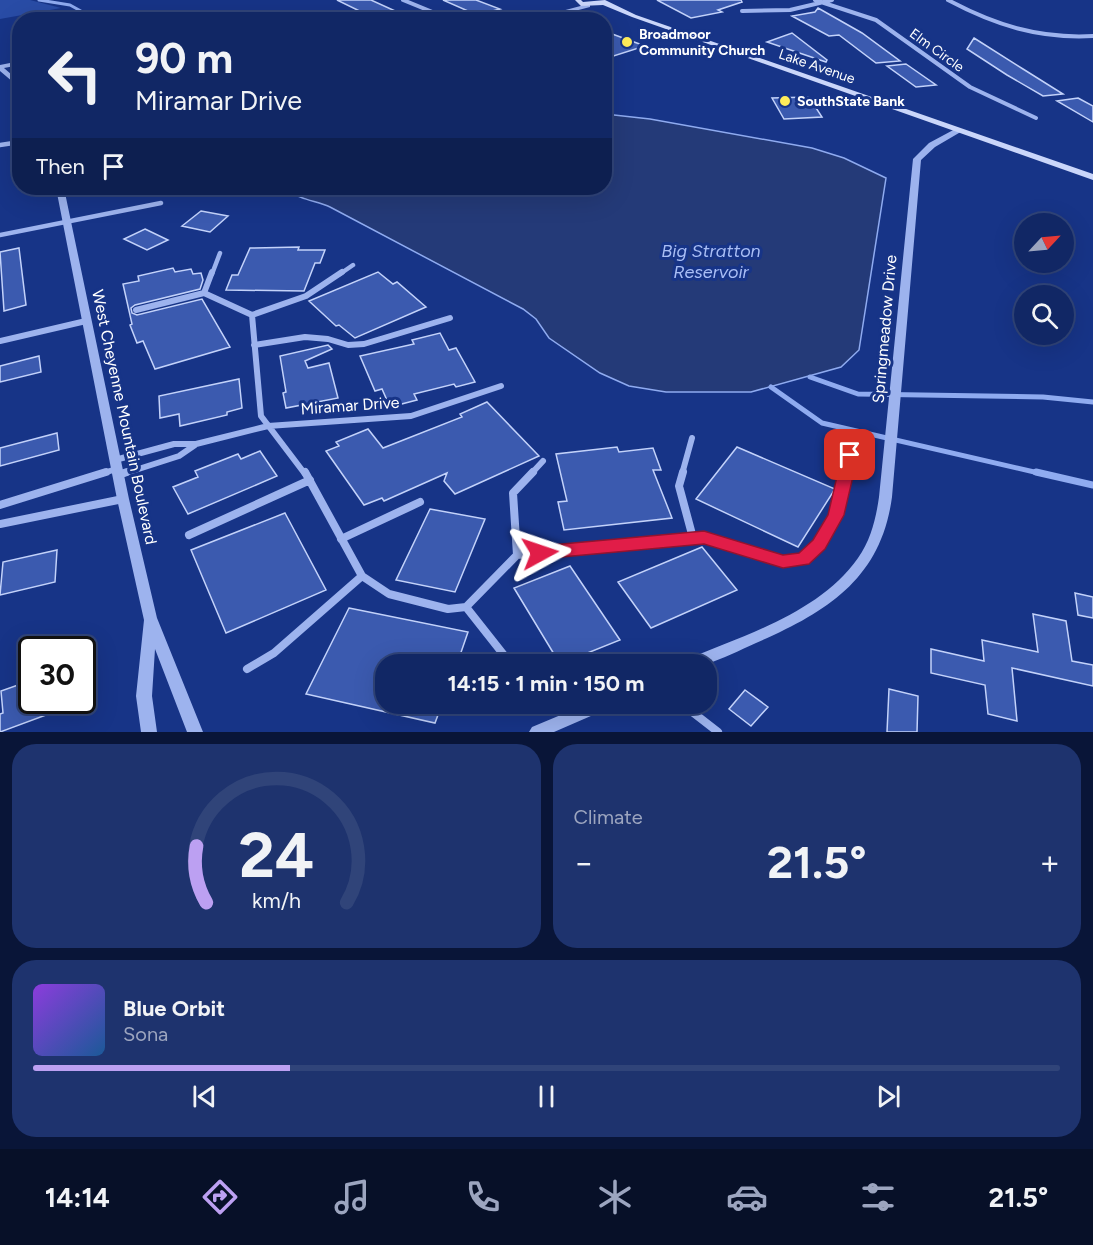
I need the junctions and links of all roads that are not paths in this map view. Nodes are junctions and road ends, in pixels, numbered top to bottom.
1 (403, 0) edge
2 (815, 0) edge
3 (832, 0) edge
4 (948, 0) edge
5 (578, 1) edge
6 (603, 1) edge
7 (825, 3) junction
8 (590, 6) junction
9 (742, 11) dead end
10 (432, 12) edge
11 (556, 12) edge
12 (562, 12) edge
13 (634, 16) junction
14 (1093, 36) edge
15 (0, 68) edge
16 (12, 79) edge
17 (1036, 118) dead end
18 (960, 130) junction
19 (1093, 177) edge
20 (61, 195) edge
21 (161, 203) dead end
22 (66, 222) junction
23 (0, 235) edge
24 (220, 252) dead end
25 (352, 265) dead end
26 (204, 293) junction
27 (136, 310) dead end
28 (252, 315) junction
29 (450, 318) dead end
30 (86, 321) junction
31 (0, 341) edge
32 (254, 345) junction
33 (501, 386) dead end
34 (268, 426) junction
35 (692, 438) dead end
36 (196, 444) junction
37 (850, 455) dead end
38 (543, 461) dead end
39 (116, 468) junction
40 (310, 480) junction
41 (123, 499) junction
42 (420, 502) dead end
43 (0, 504) edge
44 (0, 524) edge
45 (189, 535) dead end
46 (693, 538) junction
47 (341, 539) junction
48 (517, 555) junction
49 (362, 576) junction
50 (466, 607) junction
51 (150, 618) junction
52 (503, 654) edge
53 (712, 654) edge
54 (247, 669) dead end
55 (579, 714) edge
56 (695, 714) edge
57 (149, 732) edge
58 (195, 732) edge
59 (537, 732) edge
60 (718, 732) edge

1 - 10 street
2 - 7 street, Elm Circle
3 - 7 street
4 - 14 street
5 - 8 main road, Lake Avenue
5 - 11 street
6 - 8 main road
6 - 13 main road, Lake Avenue
7 - 9 street
7 - 17 street, Elm Circle
8 - 12 street
8 - 13 main road, Lake Avenue
13 - 18 main road, Lake Avenue
15 - 16 street
18 - 19 main road, Lake Avenue
18 - 53 street, Springmeadow Drive
20 - 22 street, West Cheyenne Mountain Boulevard
21 - 22 street
22 - 23 street
22 - 30 street, West Cheyenne Mountain Boulevard
24 - 26 street
25 - 28 street
26 - 27 street
26 - 28 street
28 - 32 street
29 - 32 street
30 - 31 street
30 - 39 street, West Cheyenne Mountain Boulevard
32 - 34 street
33 - 34 street, Miramar Drive
34 - 36 street, Miramar Drive
34 - 40 street
35 - 46 street
36 - 39 street, Miramar Drive
36 - 39 street, Miramar Drive
37 - 46 street
38 - 48 street
39 - 41 street, West Cheyenne Mountain Boulevard
39 - 43 street
40 - 45 street
40 - 47 street
41 - 44 street
41 - 51 street, West Cheyenne Mountain Boulevard
42 - 47 street
46 - 48 street
47 - 49 street
48 - 50 street
49 - 50 street
49 - 54 street
50 - 52 street
51 - 57 street, West Cheyenne Mountain Boulevard
51 - 58 street, West Cheyenne Mountain Boulevard
55 - 59 street
56 - 60 street

